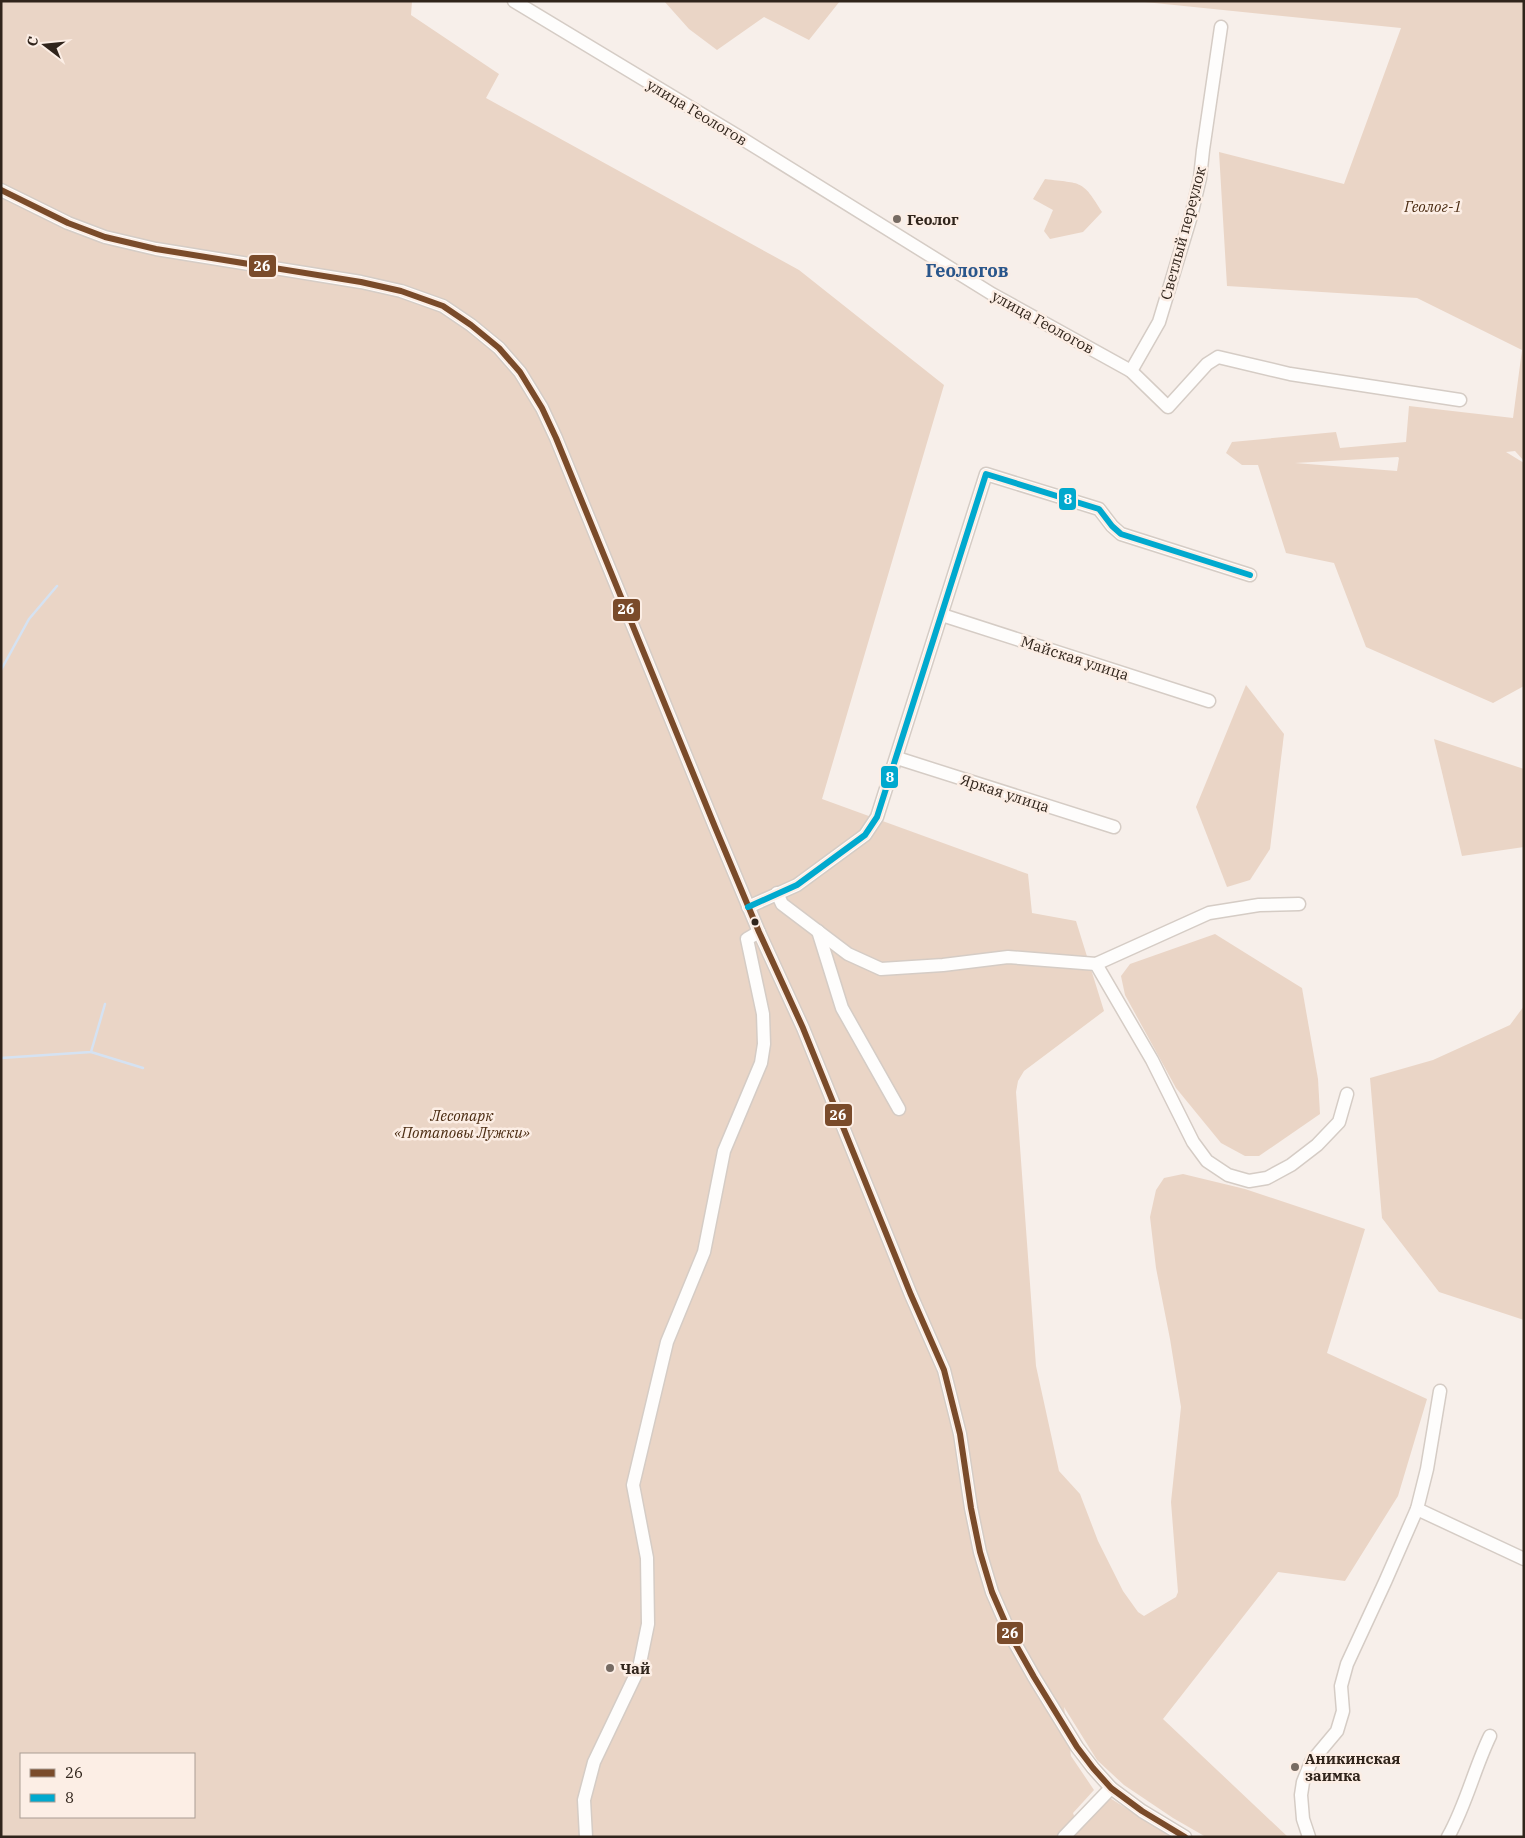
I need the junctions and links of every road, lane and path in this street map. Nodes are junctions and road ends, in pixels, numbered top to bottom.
1 (514, 1) edge
2 (1221, 27) dead end
3 (1, 190) edge
4 (1131, 372) junction
5 (1460, 400) dead end
6 (1250, 575) dead end
7 (942, 615) junction
8 (1209, 701) dead end
9 (897, 758) junction
10 (1114, 828) dead end
11 (777, 894) junction
12 (1299, 904) dead end
13 (748, 907) junction
14 (818, 931) junction
15 (759, 932) junction
16 (1096, 964) junction
17 (1347, 1094) dead end
18 (899, 1109) dead end
19 (1440, 1390) dead end
20 (1417, 1509) junction
21 (1524, 1559) edge
22 (1490, 1736) dead end
23 (1111, 1788) junction
24 (586, 1837) edge
25 (1064, 1837) edge
26 (1185, 1837) edge
27 (1309, 1837) edge
28 (1448, 1837) edge

1 - 4 street, улица Геологов
2 - 4 street, Светлый переулок
3 - 13 street
4 - 5 street, улица Геологов
6 - 7 street
7 - 8 street, Майская улица
7 - 9 street
9 - 10 street, Яркая улица
9 - 11 street
11 - 13 street
11 - 14 street
12 - 16 street
13 - 15 street
14 - 16 street
14 - 18 street
15 - 23 street
15 - 24 street
16 - 17 street
19 - 20 street
20 - 21 street
20 - 27 street
22 - 28 street
23 - 25 street
23 - 26 street

